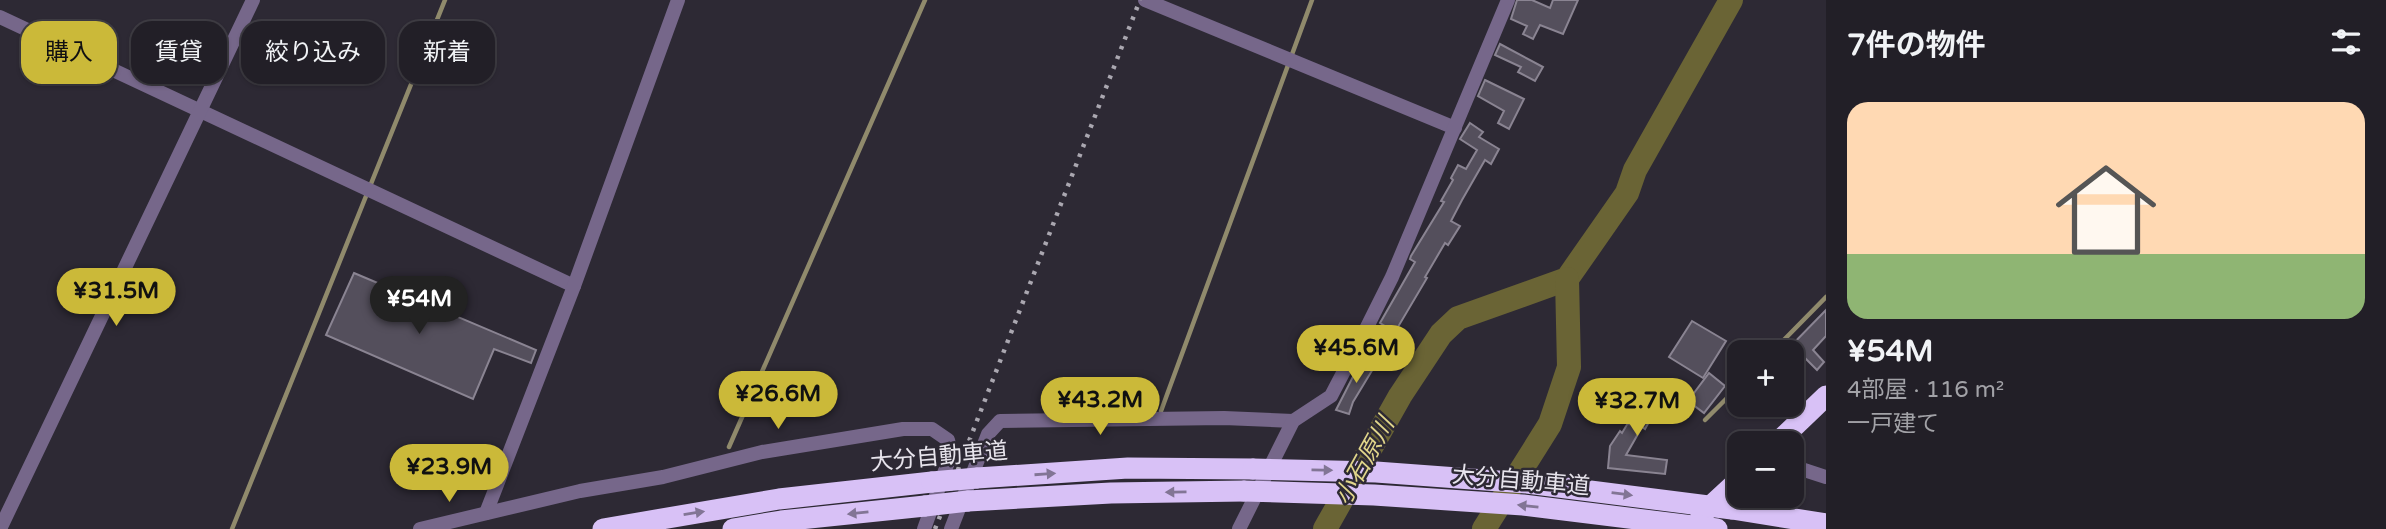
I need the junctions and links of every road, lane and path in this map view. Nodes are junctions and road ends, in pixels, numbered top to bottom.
1 (253, 0) edge
2 (678, 0) edge
3 (1145, 0) edge
4 (1508, 0) edge
5 (0, 17) edge
6 (201, 111) junction
7 (1455, 128) junction
8 (574, 286) junction
9 (1826, 396) edge
10 (1293, 421) junction
11 (1790, 431) edge
12 (1804, 470) edge
13 (1826, 477) edge
14 (1727, 491) edge
15 (486, 513) junction
16 (1826, 524) edge
17 (0, 529) edge
18 (420, 529) edge
19 (603, 529) edge
20 (733, 529) edge
21 (924, 529) edge
22 (951, 529) edge
23 (1239, 529) edge
24 (1687, 529) edge
25 (1717, 529) edge

1 - 6 street
2 - 8 street
3 - 7 street
4 - 7 street
5 - 6 street
6 - 8 street
6 - 17 street
7 - 10 street
8 - 15 street
9 - 11 highway
10 - 22 street
10 - 23 street
12 - 13 street
14 - 24 highway
15 - 18 street
15 - 21 street
19 -> 16 highway, 大分自動車道, bridge
25 -> 20 highway, 大分自動車道, bridge

